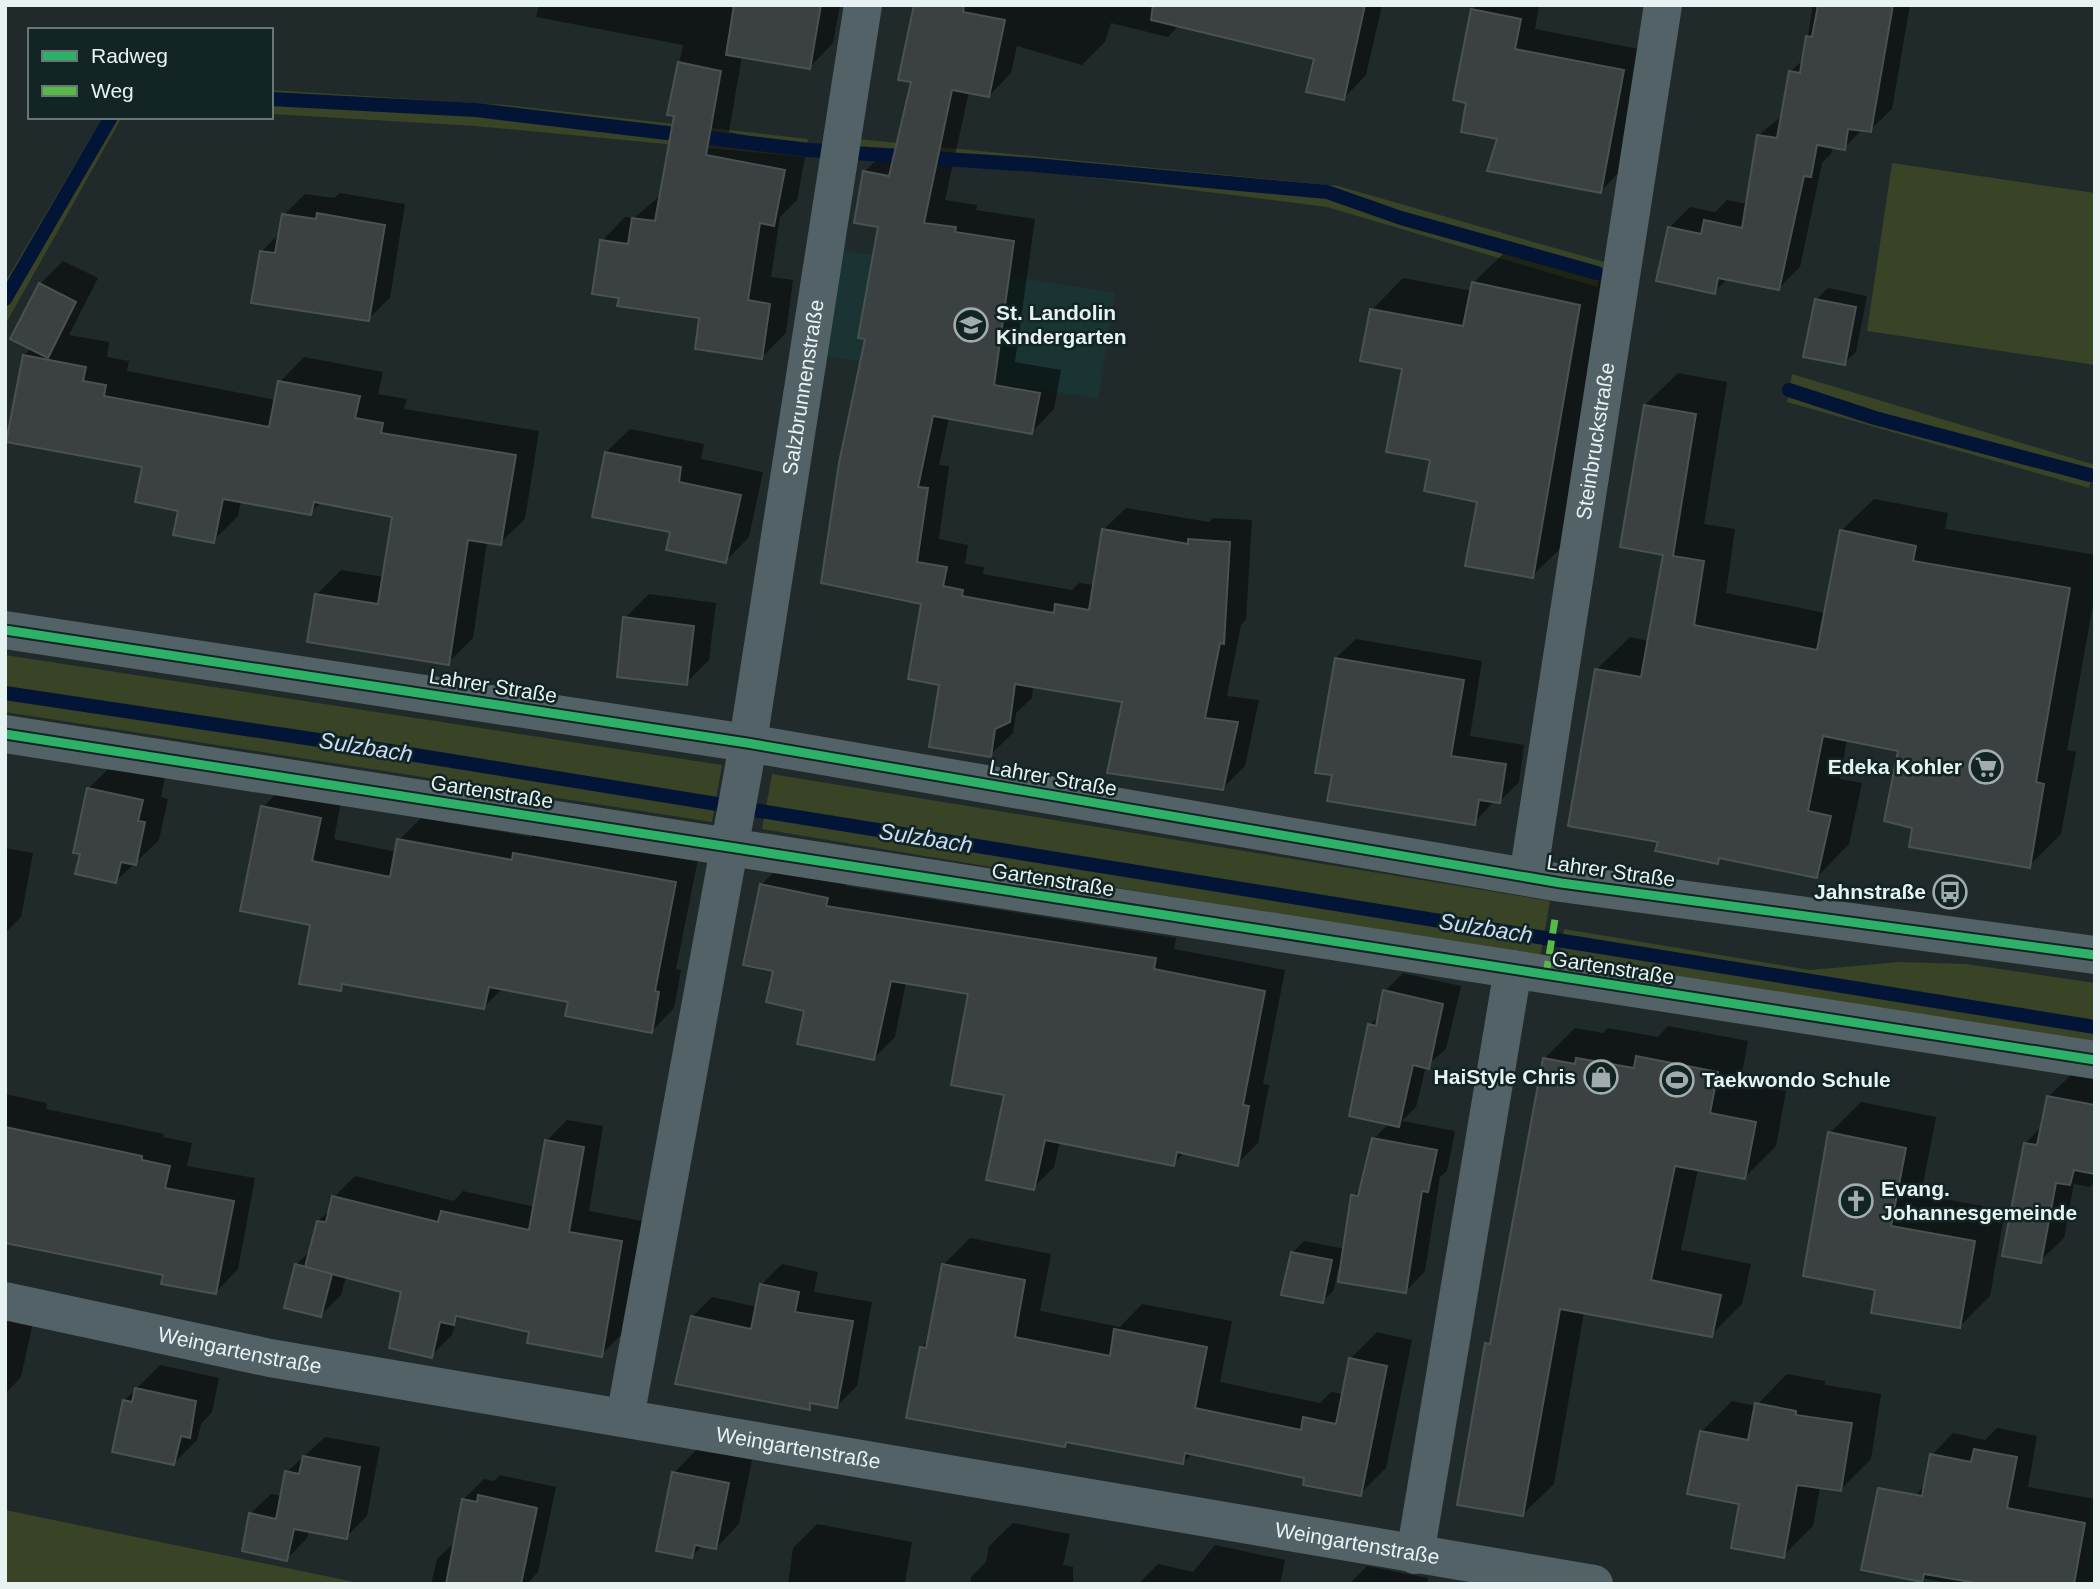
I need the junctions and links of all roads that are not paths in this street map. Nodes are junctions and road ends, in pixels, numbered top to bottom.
1 (863, 5) edge
2 (1663, 5) edge
3 (5, 630) edge
4 (5, 734) edge
5 (746, 755) junction
6 (732, 839) junction
7 (1528, 877) junction
8 (2095, 955) edge
9 (1513, 969) junction
10 (2095, 1060) edge
11 (5, 1301) edge
12 (625, 1418) junction
13 (1415, 1555) junction
14 (1594, 1584) edge

1 - 5 street, Salzbrunnenstraße
2 - 7 street, Steinbruckstraße
3 - 5 street, Lahrer Straße
4 - 6 street, Gartenstraße
5 - 6 street
5 - 7 street, Lahrer Straße
6 - 9 street, Gartenstraße
6 - 12 street
7 - 8 street, Lahrer Straße
9 - 10 street, Gartenstraße
9 - 13 street
11 - 12 street, Weingartenstraße
12 - 13 street, Weingartenstraße
13 - 14 street, Weingartenstraße

